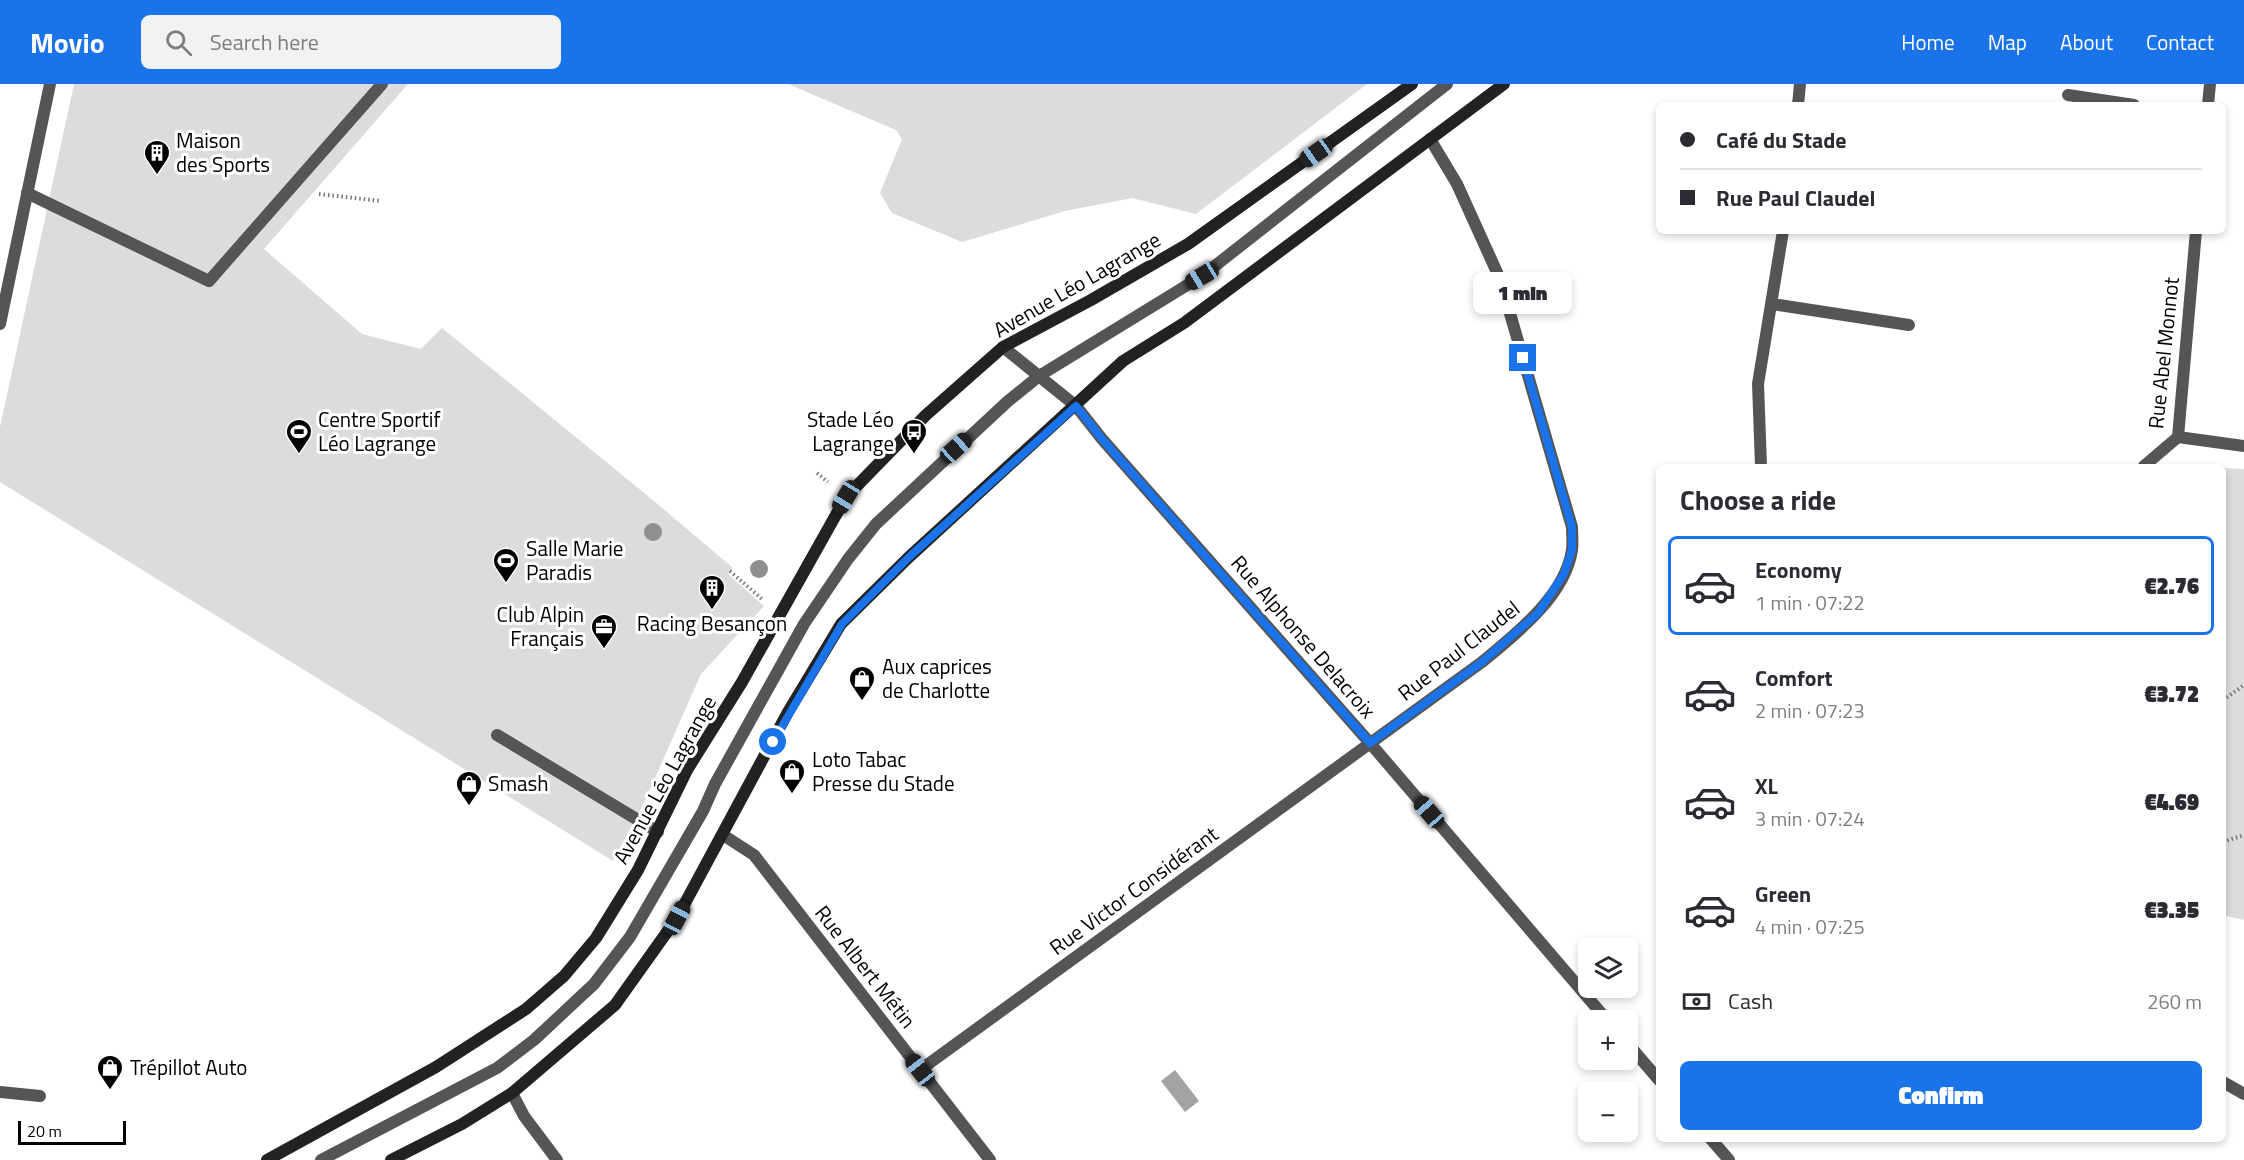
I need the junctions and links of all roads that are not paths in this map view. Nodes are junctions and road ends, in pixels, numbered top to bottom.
1 (50, 84) edge
2 (382, 84) edge
3 (1412, 84) edge
4 (1448, 84) edge
5 (1504, 84) edge
6 (1800, 84) edge
7 (2210, 84) edge
8 (2068, 95) dead end
9 (1798, 102) edge
10 (2114, 102) edge
11 (2208, 102) edge
12 (1430, 139) junction
13 (27, 194) junction
14 (1783, 234) edge
15 (2196, 234) edge
16 (1772, 304) junction
17 (0, 324) edge
18 (1909, 325) dead end
19 (1003, 347) junction
20 (1039, 376) junction
21 (1076, 406) junction
22 (2178, 437) junction
23 (2244, 446) edge
24 (1761, 464) edge
25 (2146, 464) edge
26 (497, 735) dead end
27 (1370, 743) junction
28 (658, 832) junction
29 (723, 835) junction
30 (1598, 1010) edge
31 (1638, 1056) edge
32 (920, 1070) junction
33 (1656, 1077) edge
34 (2226, 1084) edge
35 (0, 1092) edge
36 (512, 1093) junction
37 (2244, 1094) edge
38 (40, 1096) dead end
39 (1714, 1142) edge
40 (267, 1160) edge
41 (321, 1160) edge
42 (391, 1160) edge
43 (556, 1160) edge
44 (990, 1160) edge
45 (1730, 1160) edge

1 - 13 street
2 - 13 street
3 - 19 main road, Avenue Léo Lagrange
4 - 20 street
5 - 12 main road
6 - 9 street
7 - 11 street
8 - 10 street
12 - 21 main road
12 - 27 street, Rue Paul Claudel
13 - 17 street
14 - 16 street
15 - 22 street, Rue Abel Monnot
16 - 18 street
16 - 24 street
19 - 20 street, Rue Alphonse Delacroix
19 - 28 main road, Avenue Léo Lagrange
20 - 21 street, Rue Alphonse Delacroix
20 - 41 street
21 - 27 street, Rue Alphonse Delacroix
21 - 29 main road
22 - 23 street
22 - 25 street, Rue Abel Monnot
26 - 28 street
27 - 30 street, Rue Alphonse Delacroix
27 - 32 street, Rue Victor Considérant
28 - 40 main road, Avenue Léo Lagrange
29 - 32 street, Rue Albert Métin
29 - 36 main road
31 - 33 street
32 - 44 street, Rue Albert Métin
34 - 37 street
35 - 38 street
36 - 42 main road
36 - 43 street
39 - 45 street

